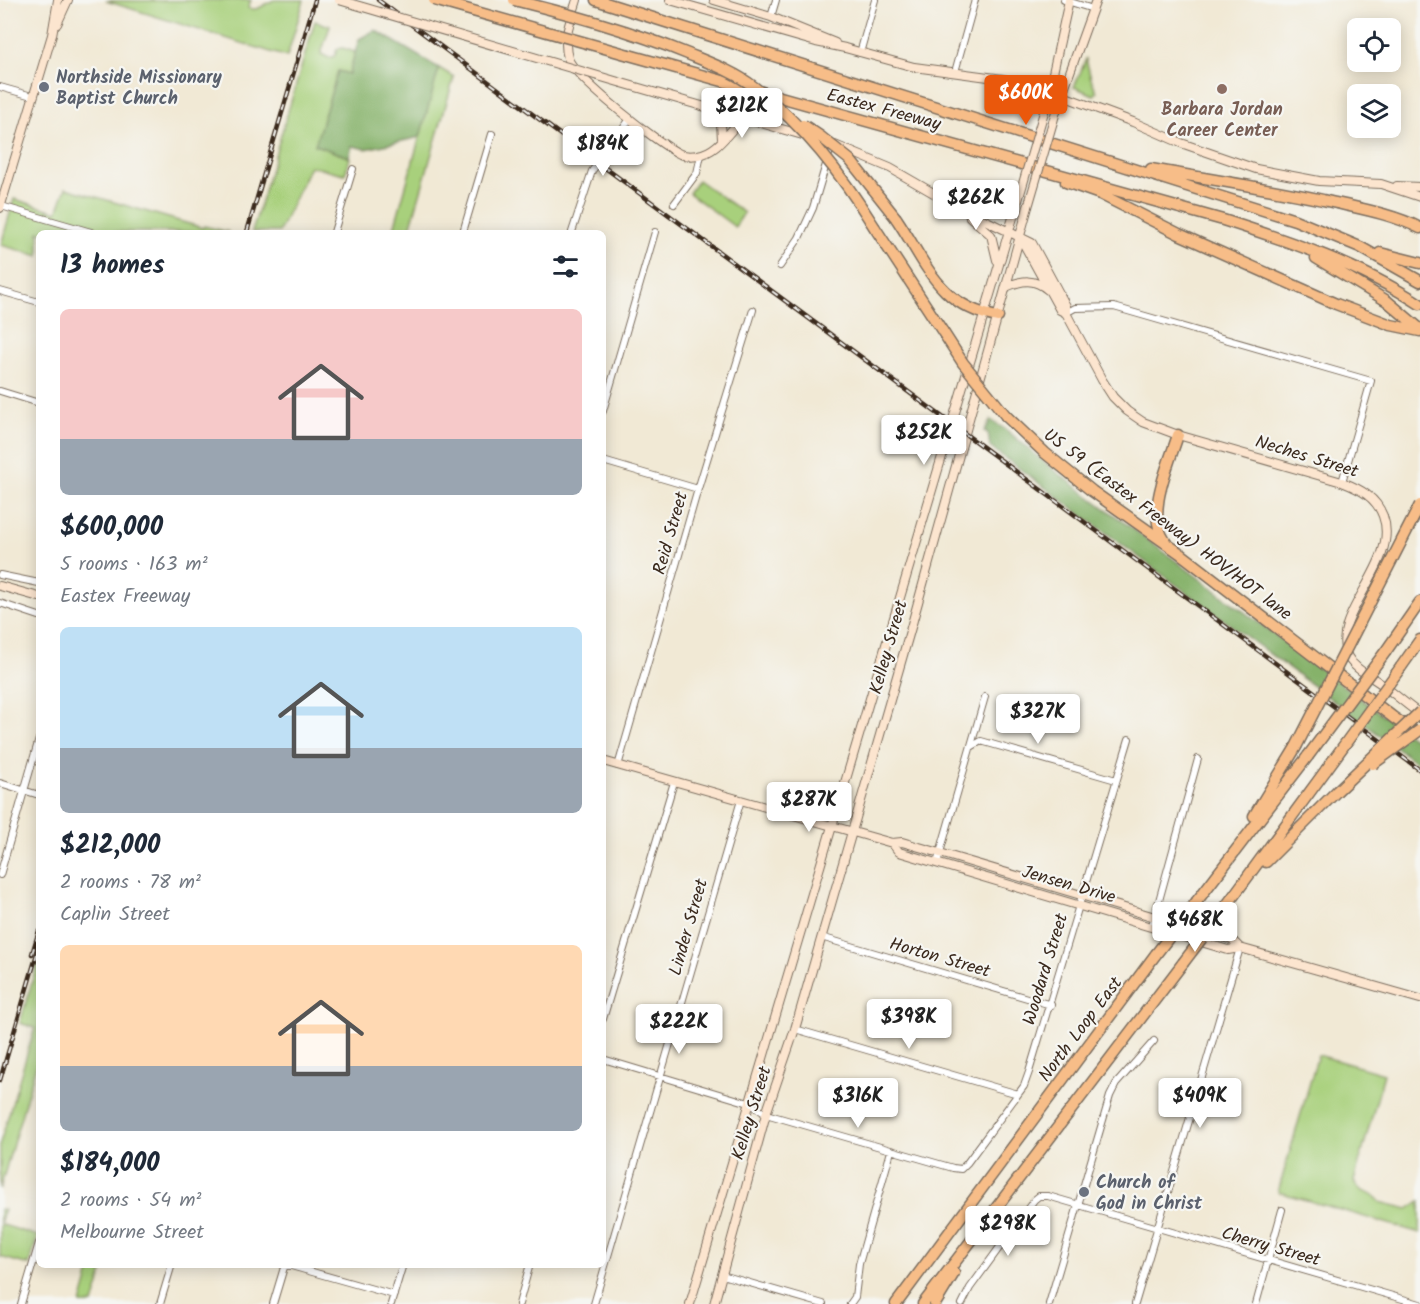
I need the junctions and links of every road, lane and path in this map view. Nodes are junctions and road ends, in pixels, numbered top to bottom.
1 (58, 0) edge
2 (68, 0) edge
3 (339, 0) edge
4 (434, 0) edge
5 (514, 0) edge
6 (577, 0) edge
7 (596, 0) edge
8 (670, 0) edge
9 (714, 0) edge
10 (776, 0) edge
11 (875, 0) edge
12 (975, 0) edge
13 (1067, 0) edge
14 (1094, 4) edge
15 (771, 17) junction
16 (52, 35) junction
17 (845, 48) junction
18 (860, 53) junction
19 (955, 72) junction
20 (0, 87) edge
21 (1048, 91) junction
22 (32, 96) junction
23 (1061, 96) junction
24 (709, 108) junction
25 (790, 117) junction
26 (743, 118) junction
27 (630, 119) junction
28 (492, 134) dead end
29 (722, 139) junction
30 (832, 144) junction
31 (701, 155) junction
32 (1007, 160) junction
33 (1112, 163) junction
34 (353, 169) dead end
35 (1381, 184) junction
36 (1420, 187) edge
37 (1420, 197) edge
38 (674, 204) dead end
39 (956, 206) junction
40 (0, 207) edge
41 (1420, 228) edge
42 (84, 230) edge
43 (335, 230) edge
44 (464, 230) edge
45 (573, 230) edge
46 (1008, 231) junction
47 (655, 232) dead end
48 (1019, 236) junction
49 (1279, 238) junction
50 (1360, 247) junction
51 (1420, 264) edge
52 (998, 265) junction
53 (780, 266) dead end
54 (1420, 281) edge
55 (1006, 287) junction
56 (0, 291) edge
57 (1050, 293) junction
58 (36, 301) edge
59 (1420, 304) edge
60 (753, 310) dead end
61 (1066, 312) junction
62 (984, 315) junction
63 (998, 317) junction
64 (1420, 330) edge
65 (0, 391) edge
66 (606, 401) edge
67 (36, 402) edge
68 (1178, 435) junction
69 (606, 462) edge
70 (1342, 482) junction
71 (698, 489) junction
72 (1420, 505) edge
73 (1169, 546) junction
74 (0, 575) edge
75 (36, 582) edge
76 (0, 586) edge
77 (36, 596) edge
78 (1420, 601) edge
79 (0, 603) edge
80 (36, 615) edge
81 (1420, 640) edge
82 (985, 697) dead end
83 (1420, 713) edge
84 (1420, 732) edge
85 (1129, 739) dead end
86 (36, 749) edge
87 (969, 749) junction
88 (1198, 759) dead end
89 (606, 762) edge
90 (618, 766) junction
91 (1116, 780) junction
92 (674, 782) junction
93 (0, 783) edge
94 (24, 790) junction
95 (1337, 791) junction
96 (36, 794) edge
97 (741, 800) junction
98 (831, 825) junction
99 (852, 832) junction
100 (892, 843) junction
101 (940, 853) junction
102 (937, 863) junction
103 (0, 875) edge
104 (1083, 895) junction
105 (1235, 895) junction
106 (1199, 898) junction
107 (1080, 905) junction
108 (1154, 916) junction
109 (1152, 926) junction
110 (821, 937) junction
111 (1240, 948) junction
112 (1420, 999) edge
113 (1051, 1005) junction
114 (606, 1009) edge
115 (795, 1029) junction
116 (1154, 1041) dead end
117 (606, 1060) edge
118 (660, 1076) junction
119 (1018, 1095) junction
120 (750, 1103) junction
121 (766, 1114) junction
122 (891, 1151) junction
123 (1077, 1205) junction
124 (1282, 1210) dead end
125 (981, 1228) junction
126 (1158, 1228) junction
127 (36, 1253) edge
128 (1268, 1262) junction
129 (606, 1263) edge
130 (171, 1268) edge
131 (283, 1268) edge
132 (295, 1268) edge
133 (402, 1268) edge
134 (529, 1268) edge
135 (604, 1268) edge
136 (722, 1275) junction
137 (791, 1294) junction
138 (394, 1295) junction
139 (21, 1304) edge
140 (160, 1304) edge
141 (273, 1304) edge
142 (391, 1304) edge
143 (519, 1304) edge
144 (594, 1304) edge
145 (690, 1304) edge
146 (714, 1304) edge
147 (788, 1304) edge
148 (823, 1304) edge
149 (850, 1304) edge
150 (895, 1304) edge
151 (923, 1304) edge
152 (935, 1304) edge
153 (962, 1304) edge
154 (1049, 1304) edge
155 (1136, 1304) edge
156 (1256, 1304) edge
157 (1420, 1304) edge

1 - 16 main road
2 - 16 main road
3 - 24 main road, bridge
4 - 32 highway, Eastex Freeway, bridge
5 - 25 highway, US 59 (Eastex Freeway) HOV/HOT lane, bridge
6 - 27 main road
7 - 33 highway, Eastex Freeway
8 - 17 main road
9 - 15 main road
10 - 15 street
11 - 18 street
12 - 19 street
13 - 14 street
13 - 21 main road, Kelley Street
14 - 23 main road, Kelley Street
15 - 17 main road
16 - 22 main road
17 - 18 main road
18 - 19 main road
19 - 21 main road
20 - 22 street
21 - 23 main road
21 - 46 main road, Kelley Street, bridge
22 - 40 main road
23 - 35 main road
23 - 48 main road, Kelley Street, bridge
24 - 26 main road
24 - 29 main road
25 - 62 highway, bridge
25 - 73 highway, US 59 (Eastex Freeway) HOV/HOT lane, bridge
26 - 29 main road
26 - 30 main road
27 - 31 main road
27 - 45 street
28 - 44 street
29 - 31 main road
30 - 39 main road
30 - 53 street
31 - 38 street
32 - 49 highway, Eastex Freeway
32 - 64 highway
33 - 41 highway
33 - 50 highway, Eastex Freeway
34 - 43 street
35 - 36 main road
35 - 37 main road
39 - 46 main road
39 - 52 main road
40 - 42 street
46 - 48 main road
46 - 52 main road, Kelley Street
47 - 66 street
48 - 55 main road, Kelley Street
48 - 57 main road, Neches Street
48 - 61 main road, Neches Street
49 - 59 highway, Eastex Freeway
49 - 64 highway
50 - 51 highway
50 - 54 highway, Eastex Freeway
52 - 62 main road, Kelley Street
55 - 57 main road
55 - 63 main road, Kelley Street
56 - 58 street
57 - 61 main road, Neches Street
60 - 71 street, Reid Street
61 - 68 main road, Neches Street
61 - 70 street
62 - 63 highway
62 - 98 main road, Kelley Street
63 - 99 main road, Kelley Street
65 - 67 street
68 - 70 main road, Neches Street
68 - 73 highway
69 - 71 street
70 - 83 main road, Neches Street
71 - 90 street, Reid Street
72 - 106 highway, bridge
73 - 84 highway, US 59 (Eastex Freeway) HOV/HOT lane
74 - 75 street
76 - 77 main road
78 - 106 highway, North Loop East, bridge
79 - 80 street
81 - 105 highway, bridge
82 - 87 street
83 - 95 highway, bridge
84 - 95 highway, bridge
85 - 91 street, Woodard Street
86 - 94 street
87 - 91 street
87 - 101 street
88 - 108 street
89 - 90 main road, Jensen Drive
90 - 92 main road, Jensen Drive
91 - 104 street, Woodard Street
92 - 97 main road, Jensen Drive
92 - 114 street
93 - 94 street
94 - 96 street
94 - 103 street
95 - 105 highway
97 - 98 main road, Jensen Drive
97 - 118 street, Linder Street
98 - 99 main road, Jensen Drive
98 - 120 main road, Kelley Street
99 - 100 main road, Jensen Drive
99 - 110 main road, Kelley Street
100 - 101 main road, Jensen Drive
100 - 102 main road, Jensen Drive
101 - 102 street
101 - 104 main road, Jensen Drive
102 - 107 main road, Jensen Drive
104 - 107 street, Woodard Street
104 - 108 main road, Jensen Drive
105 - 125 highway, bridge
106 - 150 highway, North Loop East, bridge
107 - 109 main road, Jensen Drive
107 - 113 street, Woodard Street
108 - 109 street
108 - 111 main road, Jensen Drive
109 - 111 main road, Jensen Drive
110 - 113 street, Horton Street
110 - 115 main road, Kelley Street
111 - 112 main road, Jensen Drive
111 - 126 street
113 - 119 street, Woodard Street
115 - 119 street
115 - 121 main road, Kelley Street
116 - 123 street
117 - 118 street
118 - 120 street
118 - 129 street, Linder Street
119 - 122 street, Woodard Street
120 - 121 street
120 - 145 main road, Kelley Street
121 - 122 street
121 - 136 main road, Kelley Street
122 - 149 street
123 - 126 street, Cherry Street
123 - 153 street, Cherry Street
123 - 154 street
124 - 128 street
125 - 151 highway
125 - 152 highway
126 - 128 street, Cherry Street
126 - 155 street
127 - 139 street
128 - 156 street
128 - 157 street, Cherry Street
130 - 140 street
131 - 141 street
132 - 138 street
133 - 138 street
134 - 143 street
135 - 144 street, Linder Street
136 - 137 street
136 - 146 main road, Kelley Street
137 - 147 street
137 - 148 street
138 - 142 street

